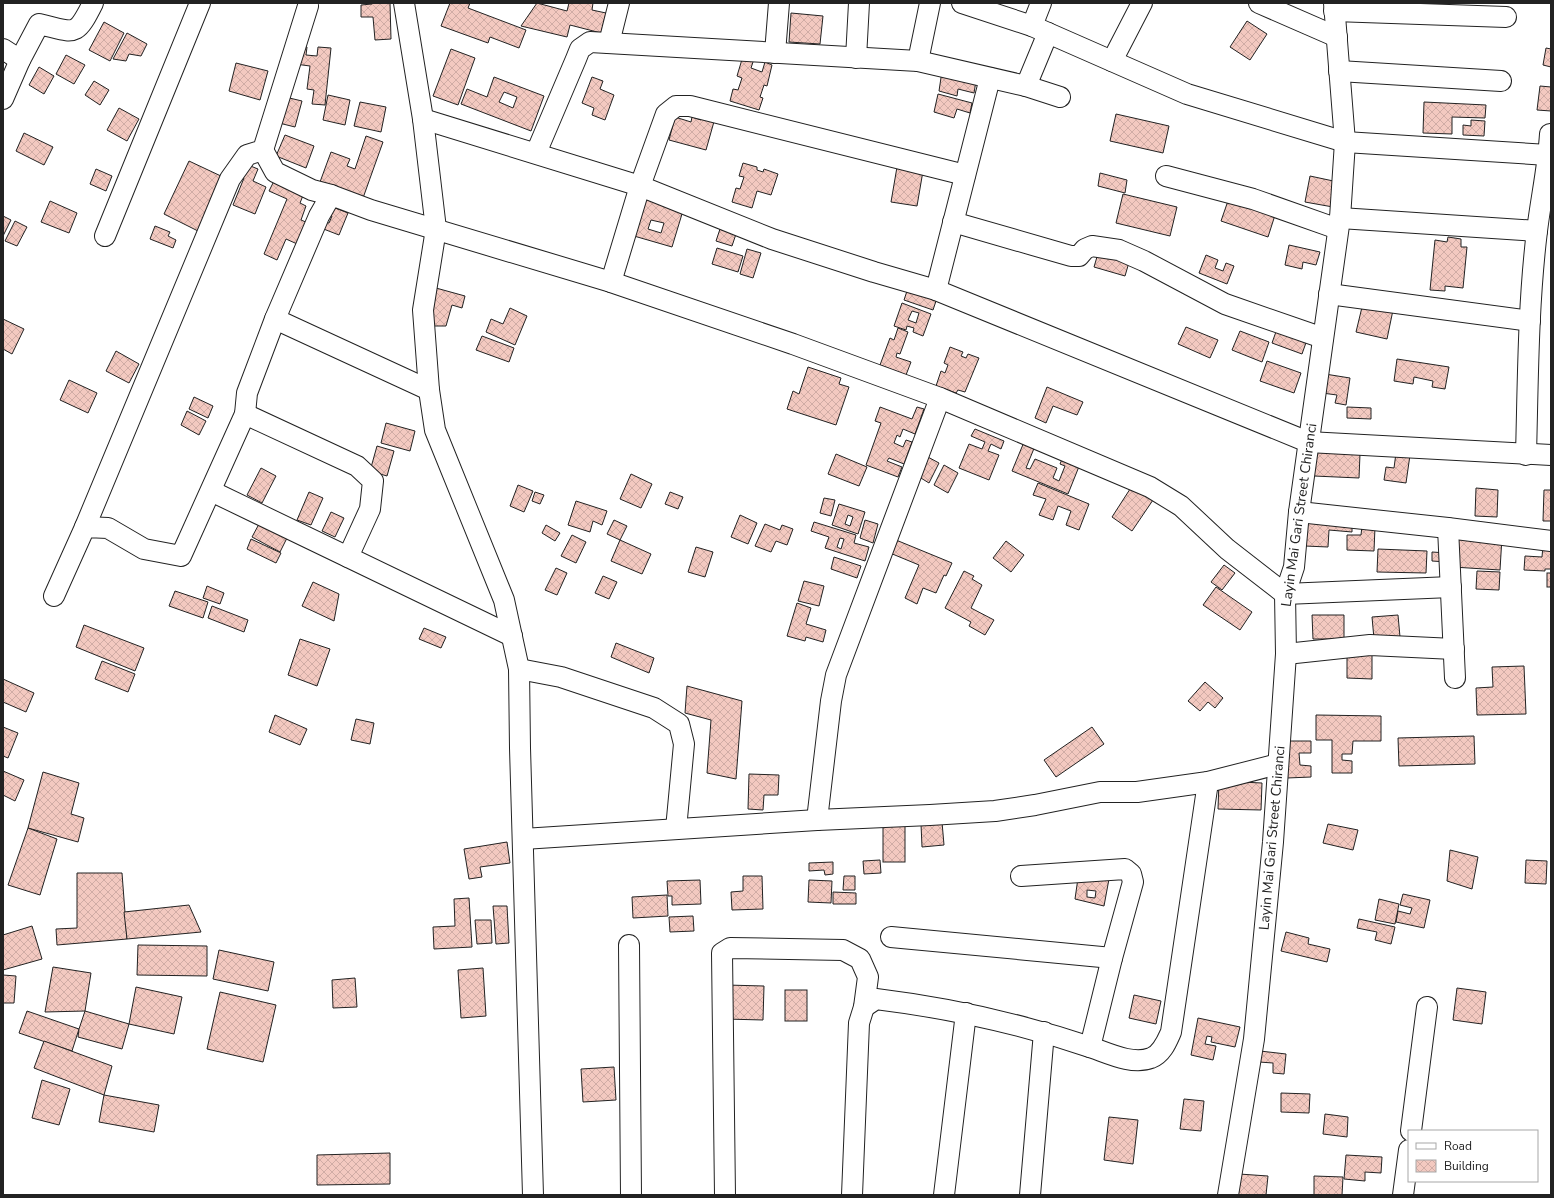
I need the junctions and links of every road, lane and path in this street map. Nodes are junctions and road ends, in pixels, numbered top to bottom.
1 (93, 3) edge
2 (200, 3) edge
3 (404, 3) edge
4 (619, 3) edge
5 (779, 3) edge
6 (858, 3) edge
7 (930, 3) edge
8 (962, 3) edge
9 (1041, 3) edge
10 (1142, 3) edge
11 (1259, 3) edge
12 (308, 6) dead end
13 (1334, 7) edge
14 (1506, 17) dead end
15 (1040, 29) junction
16 (1336, 37) junction
17 (609, 43) junction
18 (3, 50) edge
19 (775, 53) junction
20 (856, 58) junction
21 (20, 60) junction
22 (918, 61) junction
23 (1112, 61) junction
24 (1339, 72) junction
25 (990, 78) junction
26 (1500, 81) dead end
27 (1026, 86) junction
28 (1060, 97) dead end
29 (3, 99) edge
30 (423, 119) junction
31 (1550, 134) dead end
32 (1345, 142) junction
33 (263, 150) junction
34 (536, 153) junction
35 (1548, 155) junction
36 (965, 175) junction
37 (1166, 176) dead end
38 (640, 186) junction
39 (331, 195) junction
40 (953, 222) junction
41 (1339, 224) junction
42 (436, 229) junction
43 (1537, 231) junction
44 (105, 236) dead end
45 (611, 282) junction
46 (936, 290) junction
47 (1329, 294) junction
48 (275, 319) junction
49 (1530, 321) junction
50 (1323, 338) junction
51 (429, 390) junction
52 (940, 398) junction
53 (245, 414) junction
54 (1308, 442) junction
55 (1526, 455) junction
56 (1551, 455) edge
57 (211, 491) junction
58 (1299, 512) junction
59 (85, 527) junction
60 (1448, 528) junction
61 (1551, 541) edge
62 (348, 556) junction
63 (1451, 587) junction
64 (1285, 594) junction
65 (54, 596) dead end
66 (512, 636) junction
67 (1454, 649) junction
68 (1286, 654) junction
69 (519, 669) junction
70 (1455, 678) dead end
71 (1278, 764) junction
72 (1208, 782) junction
73 (816, 820) junction
74 (676, 829) junction
75 (523, 839) junction
76 (1021, 876) dead end
77 (891, 937) dead end
78 (629, 945) dead end
79 (1112, 958) junction
80 (864, 1007) junction
81 (1427, 1007) dead end
82 (966, 1013) junction
83 (1044, 1032) junction
84 (1090, 1047) junction
85 (1411, 1130) edge
86 (1408, 1159) edge
87 (534, 1195) edge
88 (631, 1195) edge
89 (725, 1195) edge
90 (852, 1195) edge
91 (944, 1195) edge
92 (1030, 1195) edge
93 (1228, 1195) edge
94 (1404, 1195) edge

1 - 21 street
2 - 44 street
3 - 30 street
4 - 17 street
5 - 19 street
6 - 20 street
7 - 22 street
8 - 15 street
9 - 15 street
10 - 23 street
11 - 16 street
12 - 33 street
13 - 14 street
13 - 16 street, Layin Mai Gari Street Chiranci
15 - 23 street
15 - 27 street
16 - 24 street, Layin Mai Gari Street Chiranci
17 - 19 street
17 - 34 street
18 - 21 street
19 - 20 street
20 - 22 street
21 - 29 street
22 - 25 street
23 - 32 street
24 - 26 street
24 - 32 street, Layin Mai Gari Street Chiranci
25 - 27 street
25 - 36 street
27 - 28 street
30 - 34 street
30 - 42 street
31 - 35 street
32 - 35 street
32 - 41 street, Layin Mai Gari Street Chiranci
33 - 39 street
33 - 59 street
34 - 38 street
35 - 43 street
36 - 38 street
36 - 40 street
37 - 41 street
38 - 45 street
38 - 46 street
39 - 42 street
39 - 48 street
40 - 46 street
40 - 50 street
41 - 43 street
41 - 47 street, Layin Mai Gari Street Chiranci
42 - 45 street
42 - 51 street
43 - 49 street
45 - 52 street
46 - 54 street
47 - 49 street
47 - 50 street, Layin Mai Gari Street Chiranci
48 - 51 street
48 - 53 street
49 - 55 street
50 - 54 street, Layin Mai Gari Street Chiranci
51 - 66 street
52 - 64 street
52 - 73 street
53 - 57 street
53 - 62 street
54 - 55 street
54 - 58 street, Layin Mai Gari Street Chiranci
55 - 56 street
57 - 59 street
57 - 62 street
58 - 60 street
58 - 64 street, Layin Mai Gari Street Chiranci
59 - 65 street
60 - 61 street
60 - 63 street
62 - 66 street
63 - 64 street
63 - 67 street
64 - 68 street, Layin Mai Gari Street Chiranci
66 - 69 street
67 - 68 street
67 - 70 street
68 - 71 street, Layin Mai Gari Street Chiranci
69 - 74 street
69 - 75 street
71 - 72 street
71 - 93 street, Layin Mai Gari Street Chiranci
72 - 73 street
72 - 84 street
73 - 74 street
74 - 75 street
75 - 87 street
76 - 79 street
77 - 79 street
78 - 88 street
79 - 84 street
80 - 82 street
80 - 89 street
80 - 90 street
81 - 85 street
82 - 83 street
82 - 91 street
83 - 84 street
83 - 92 street
86 - 94 street

